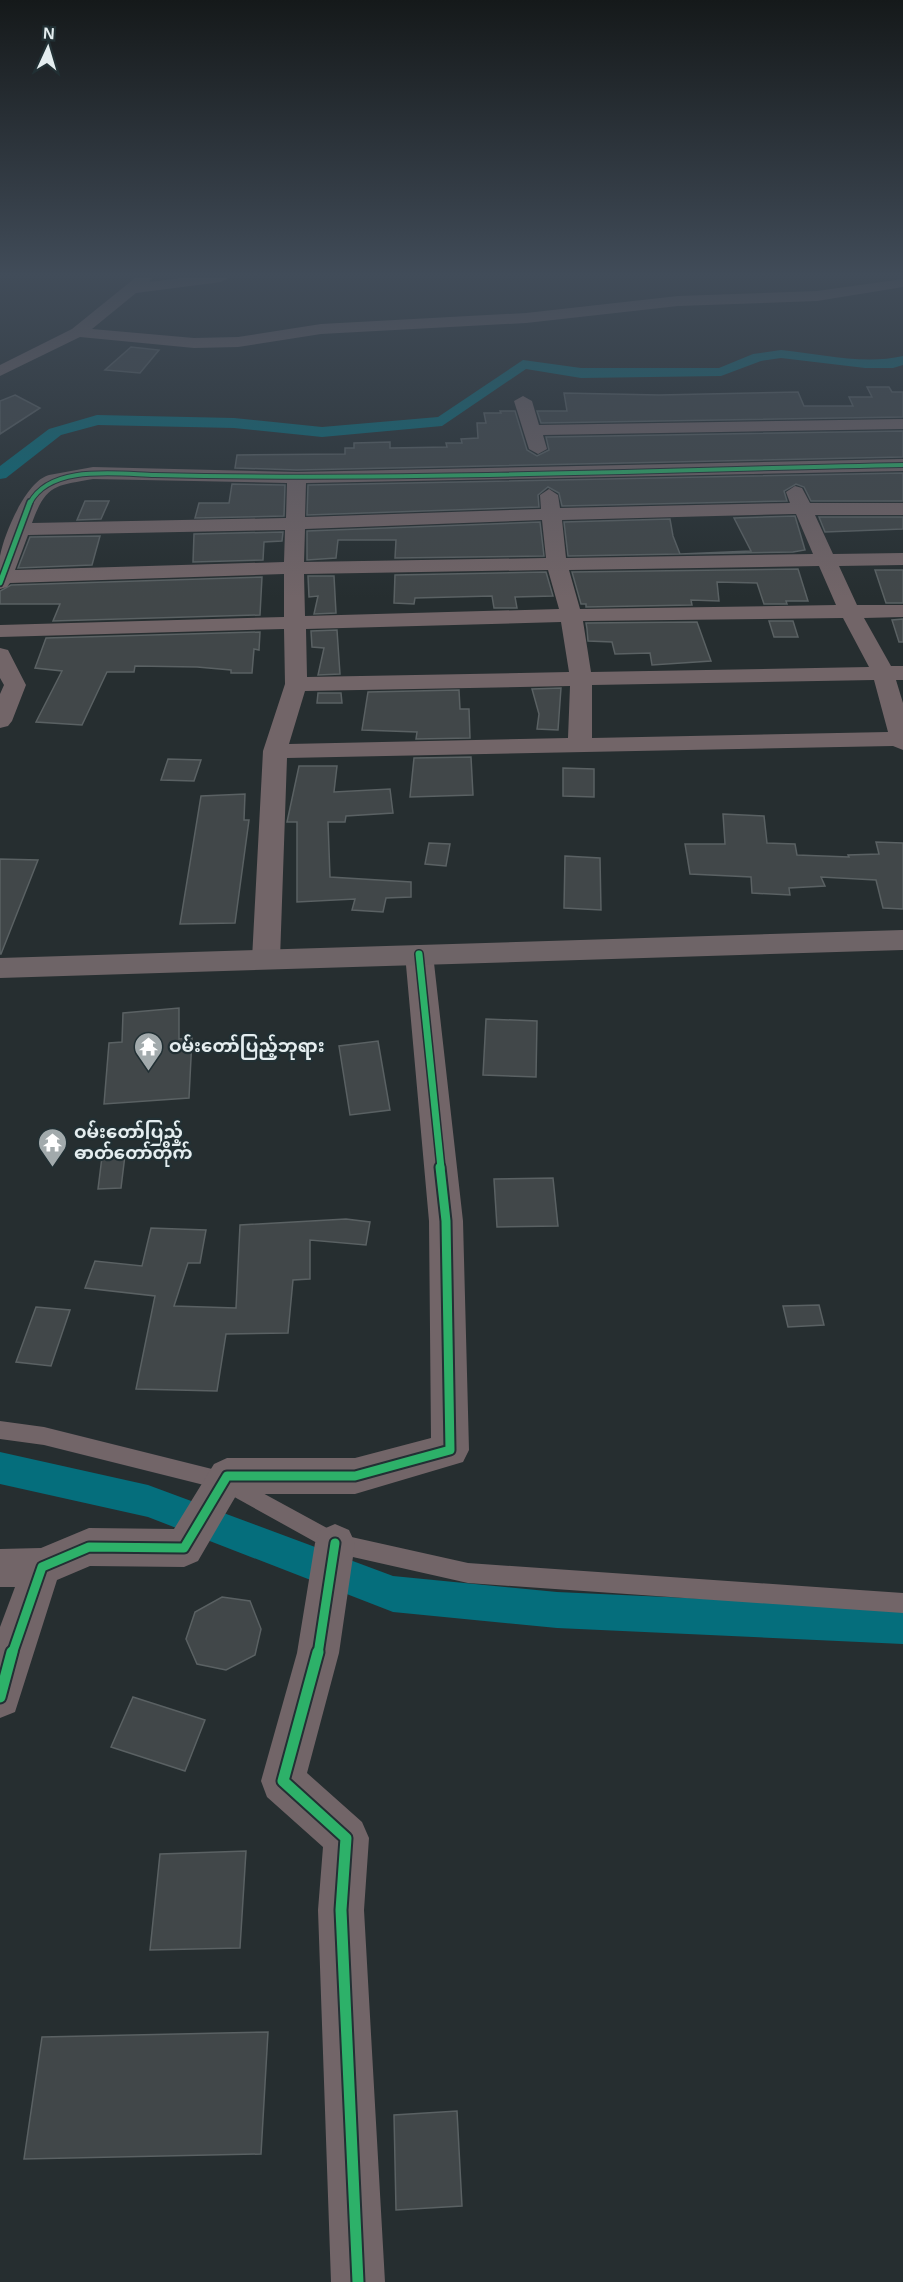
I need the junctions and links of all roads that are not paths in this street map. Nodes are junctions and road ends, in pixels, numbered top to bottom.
1 (523, 401) dead end
2 (903, 424) edge
3 (772, 426) junction
4 (532, 430) junction
5 (903, 465) edge
6 (785, 468) junction
7 (545, 473) junction
8 (297, 478) junction
9 (802, 508) junction
10 (903, 509) edge
11 (553, 515) junction
12 (296, 524) junction
13 (20, 529) junction
14 (903, 559) edge
15 (826, 561) junction
16 (557, 565) junction
17 (294, 568) junction
18 (0, 579) edge
19 (903, 611) edge
20 (850, 612) junction
21 (571, 615) junction
22 (296, 625) junction
23 (0, 631) edge
24 (0, 655) edge
25 (893, 673) edge
26 (581, 677) junction
27 (297, 684) junction
28 (8, 686) edge
29 (0, 721) edge
30 (903, 740) edge
31 (580, 746) junction
32 (275, 751) junction
33 (903, 940) edge
34 (419, 954) junction
35 (266, 959) junction
36 (0, 968) edge
37 (0, 1430) edge
38 (218, 1490) junction
39 (331, 1566) junction
40 (42, 1567) junction
41 (0, 1568) edge
42 (903, 1603) edge
43 (0, 1697) edge
44 (358, 2282) edge

1 - 4 street
2 - 3 street
3 - 4 street
3 - 6 street
4 - 7 street
5 - 6 street
6 - 7 street
6 - 9 street
7 - 8 street
7 - 11 street
8 - 12 street
8 - 13 street
9 - 10 street
9 - 11 street
9 - 15 street
11 - 12 street
11 - 16 street
12 - 13 street
12 - 17 street
13 - 18 street
14 - 15 street
15 - 16 street
15 - 20 street
16 - 17 street
16 - 21 street
17 - 18 street
17 - 22 street
19 - 20 street
20 - 21 street
20 - 25 street
21 - 22 street
21 - 26 street
22 - 23 street
22 - 27 street
24 - 28 street
25 - 26 street
25 - 30 street
26 - 27 street
26 - 31 street
27 - 32 street
28 - 29 street
30 - 31 street
31 - 32 street
32 - 35 street
33 - 34 highway
34 - 35 highway
34 - 38 street
35 - 36 highway
37 - 38 lane
38 - 39 lane
38 - 40 street
39 - 42 lane
39 - 44 street
40 - 41 street
40 - 43 street

